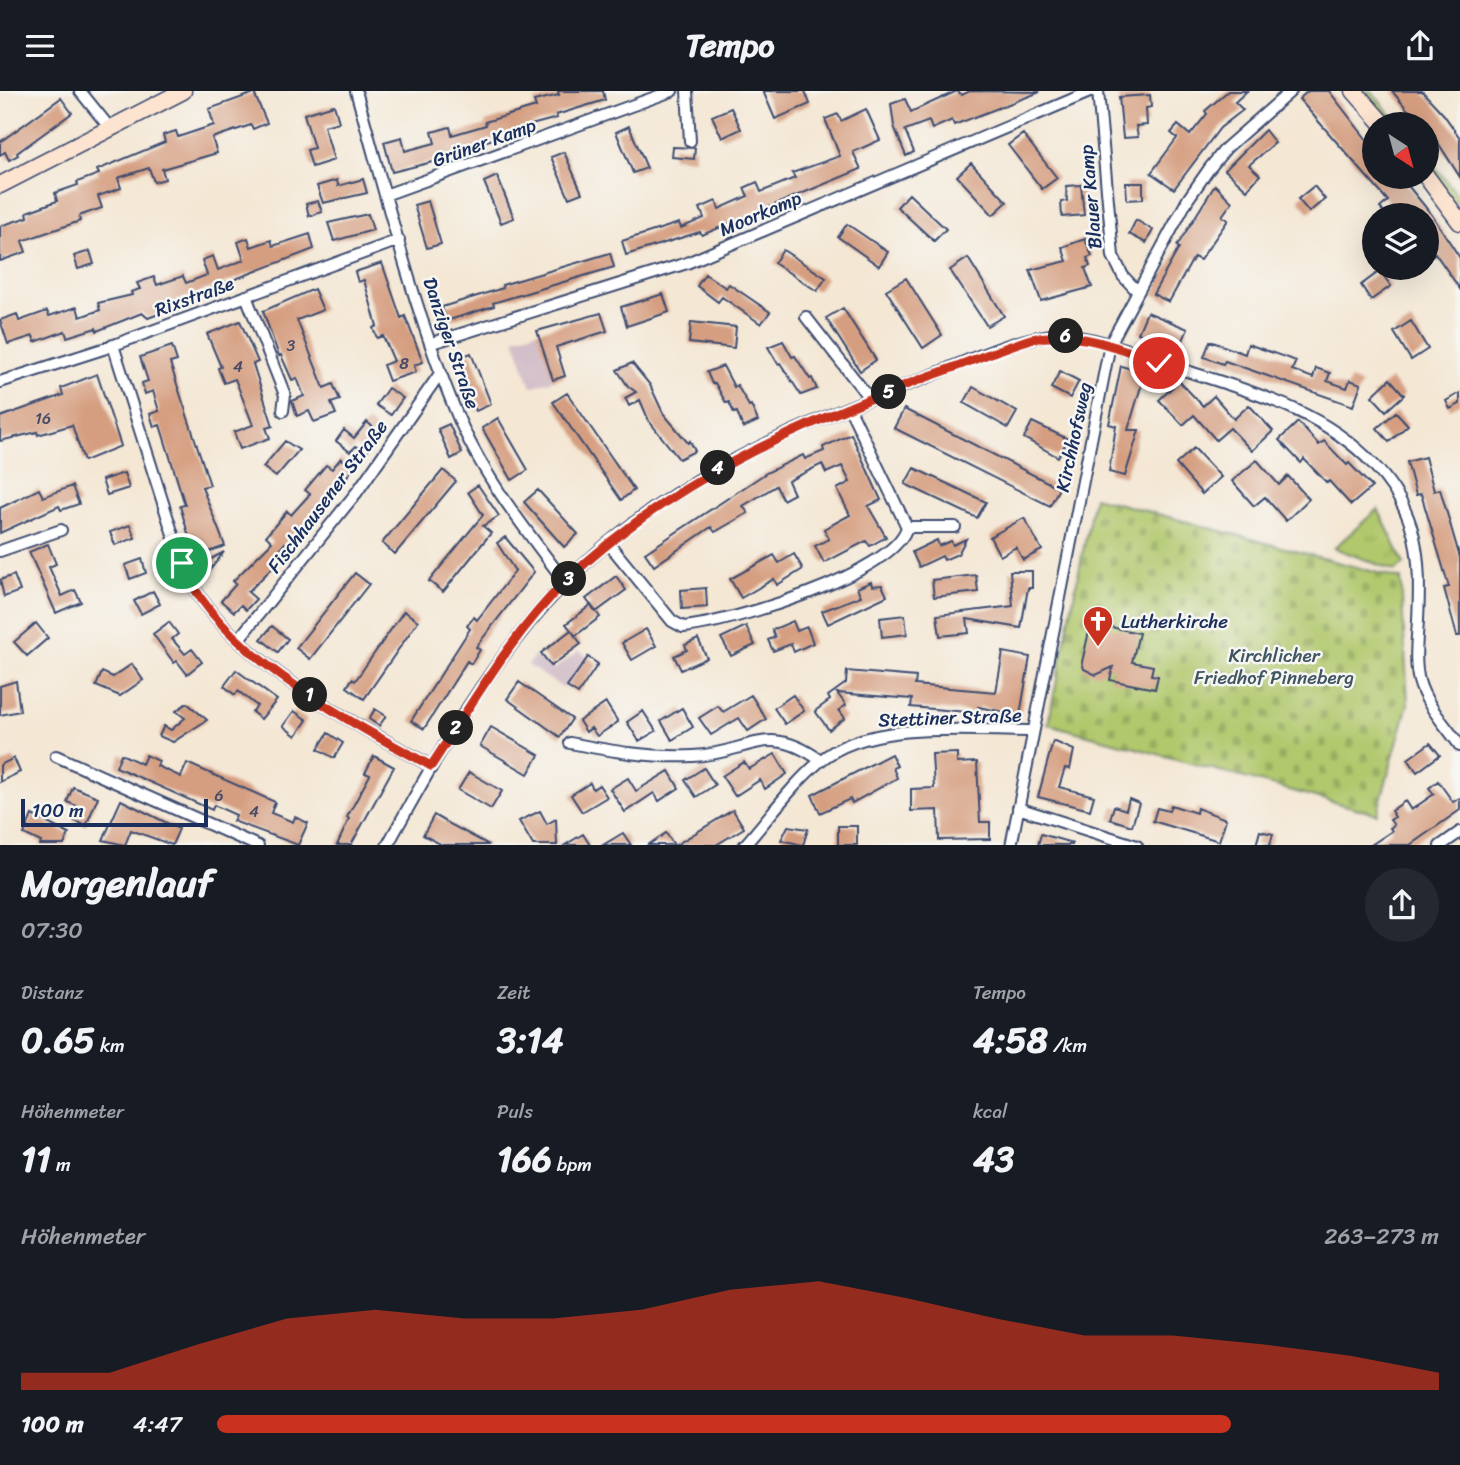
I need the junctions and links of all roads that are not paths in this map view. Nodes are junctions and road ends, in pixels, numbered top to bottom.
1 (80, 91) edge
2 (183, 91) edge
3 (356, 91) edge
4 (672, 91) edge
5 (687, 91) edge
6 (1092, 91) edge
7 (1098, 91) edge
8 (1291, 91) edge
9 (1354, 91) edge
10 (1372, 112) edge
11 (109, 127) junction
12 (690, 141) dead end
13 (0, 185) edge
14 (1436, 189) edge
15 (385, 195) junction
16 (1460, 222) edge
17 (399, 240) junction
18 (1138, 291) junction
19 (246, 296) junction
20 (806, 317) dead end
21 (432, 343) junction
22 (1110, 344) junction
23 (113, 345) junction
24 (442, 372) junction
25 (0, 381) edge
26 (870, 399) junction
27 (849, 407) junction
28 (283, 411) dead end
29 (907, 527) junction
30 (955, 527) dead end
31 (61, 530) dead end
32 (609, 544) junction
33 (0, 551) edge
34 (565, 582) junction
35 (238, 640) junction
36 (1032, 731) junction
37 (570, 743) dead end
38 (1460, 746) edge
39 (56, 756) dead end
40 (820, 760) junction
41 (431, 766) junction
42 (1018, 809) junction
43 (1460, 832) edge
44 (258, 845) edge
45 (387, 845) edge
46 (744, 845) edge
47 (1011, 845) edge
48 (1137, 845) edge
49 (1440, 845) edge

1 - 11 street
2 - 11 street
3 - 15 street, Danziger Straße
4 - 15 street, Grüner Kamp
5 - 12 street
6 - 21 street, Moorkamp
7 - 18 street, Blauer Kamp
8 - 18 street, Kirchhofsweg
9 - 10 street
11 - 13 street
14 - 16 street
15 - 17 street, Danziger Straße
17 - 19 street, Rixstraße
17 - 21 street, Danziger Straße
18 - 22 street, Kirchhofsweg
19 - 23 street, Rixstraße
19 - 28 street
20 - 26 street
21 - 24 street, Danziger Straße
22 - 26 street
22 - 36 street, Kirchhofsweg
22 - 38 street
23 - 25 street, Rixstraße
23 - 35 street
24 - 34 street, Danziger Straße
24 - 35 street, Fischhausener Straße
26 - 27 street
27 - 29 street
27 - 32 street
29 - 30 street
29 - 32 street
31 - 33 street
32 - 34 street
34 - 41 street
35 - 41 street
36 - 40 street, Stettiner Straße
36 - 42 street, Kirchhofsweg
37 - 40 street
39 - 44 street
40 - 46 street, Stettiner Straße
41 - 45 street
42 - 47 street, Kirchhofsweg
42 - 48 street
43 - 49 street

